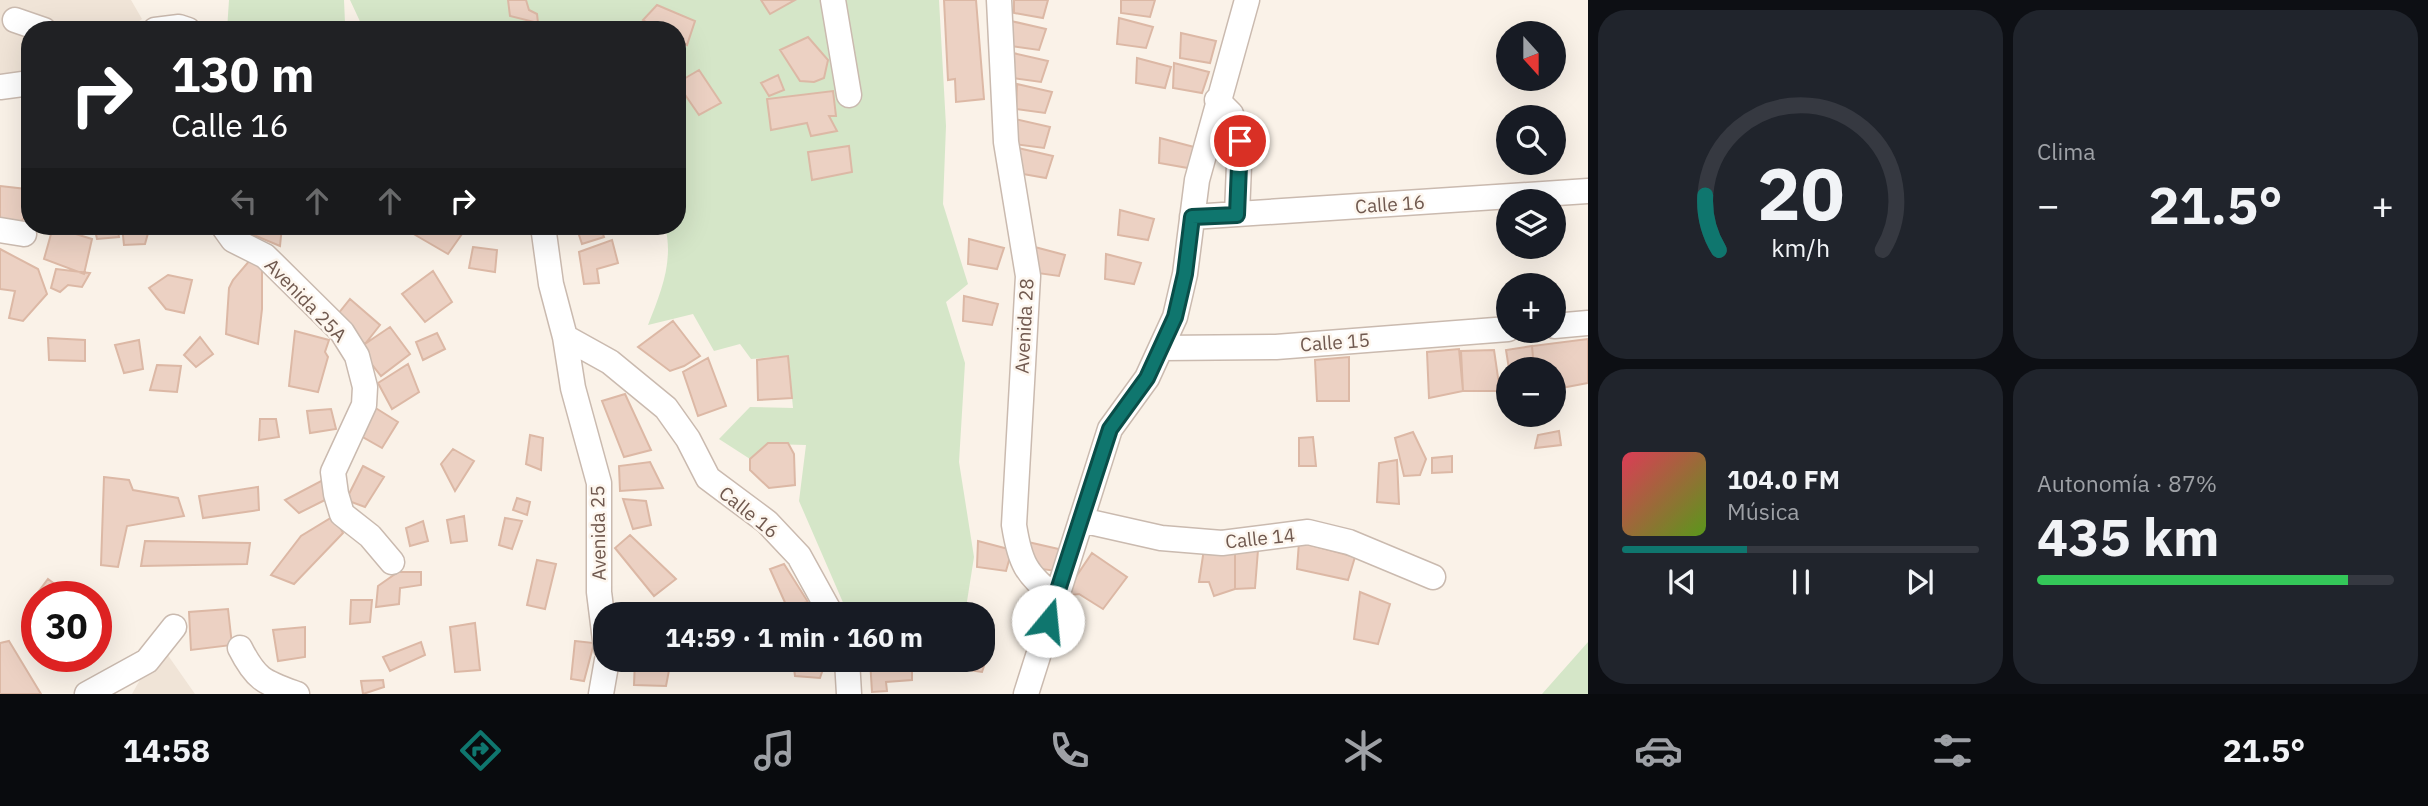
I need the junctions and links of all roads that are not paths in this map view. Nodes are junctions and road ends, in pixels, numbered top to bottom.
1 (832, 0) edge
2 (999, 0) edge
3 (1247, 0) edge
4 (15, 20) dead end
5 (21, 22) edge
6 (21, 84) edge
7 (0, 88) edge
8 (849, 95) dead end
9 (1217, 100) junction
10 (1588, 191) edge
11 (1237, 215) junction
12 (1192, 217) junction
13 (229, 235) edge
14 (544, 235) edge
15 (1588, 323) edge
16 (1566, 325) edge
17 (1496, 330) edge
18 (565, 337) junction
19 (1162, 348) junction
20 (1081, 520) junction
21 (392, 562) dead end
22 (1433, 577) dead end
23 (1055, 597) junction
24 (600, 602) edge
25 (824, 602) edge
26 (174, 627) dead end
27 (240, 648) dead end
28 (605, 672) edge
29 (848, 672) edge
30 (87, 694) edge
31 (297, 694) edge
32 (601, 694) edge
33 (849, 694) edge
34 (1026, 694) edge

1 - 8 street
2 - 23 street, Avenida 28
3 - 9 street
4 - 5 street
6 - 7 street
9 - 11 street
9 - 12 street
10 - 11 street, Calle 16
11 - 12 street, Calle 16
12 - 19 street
13 - 21 street, Avenida 25A
14 - 18 street, Avenida 25
15 - 16 street
17 - 19 street, Calle 15
18 - 24 street, Avenida 25
18 - 25 street, Calle 16
19 - 20 street
20 - 22 street, Calle 14
20 - 23 street
23 - 34 street
26 - 30 street
27 - 31 street
28 - 32 street
29 - 33 street

